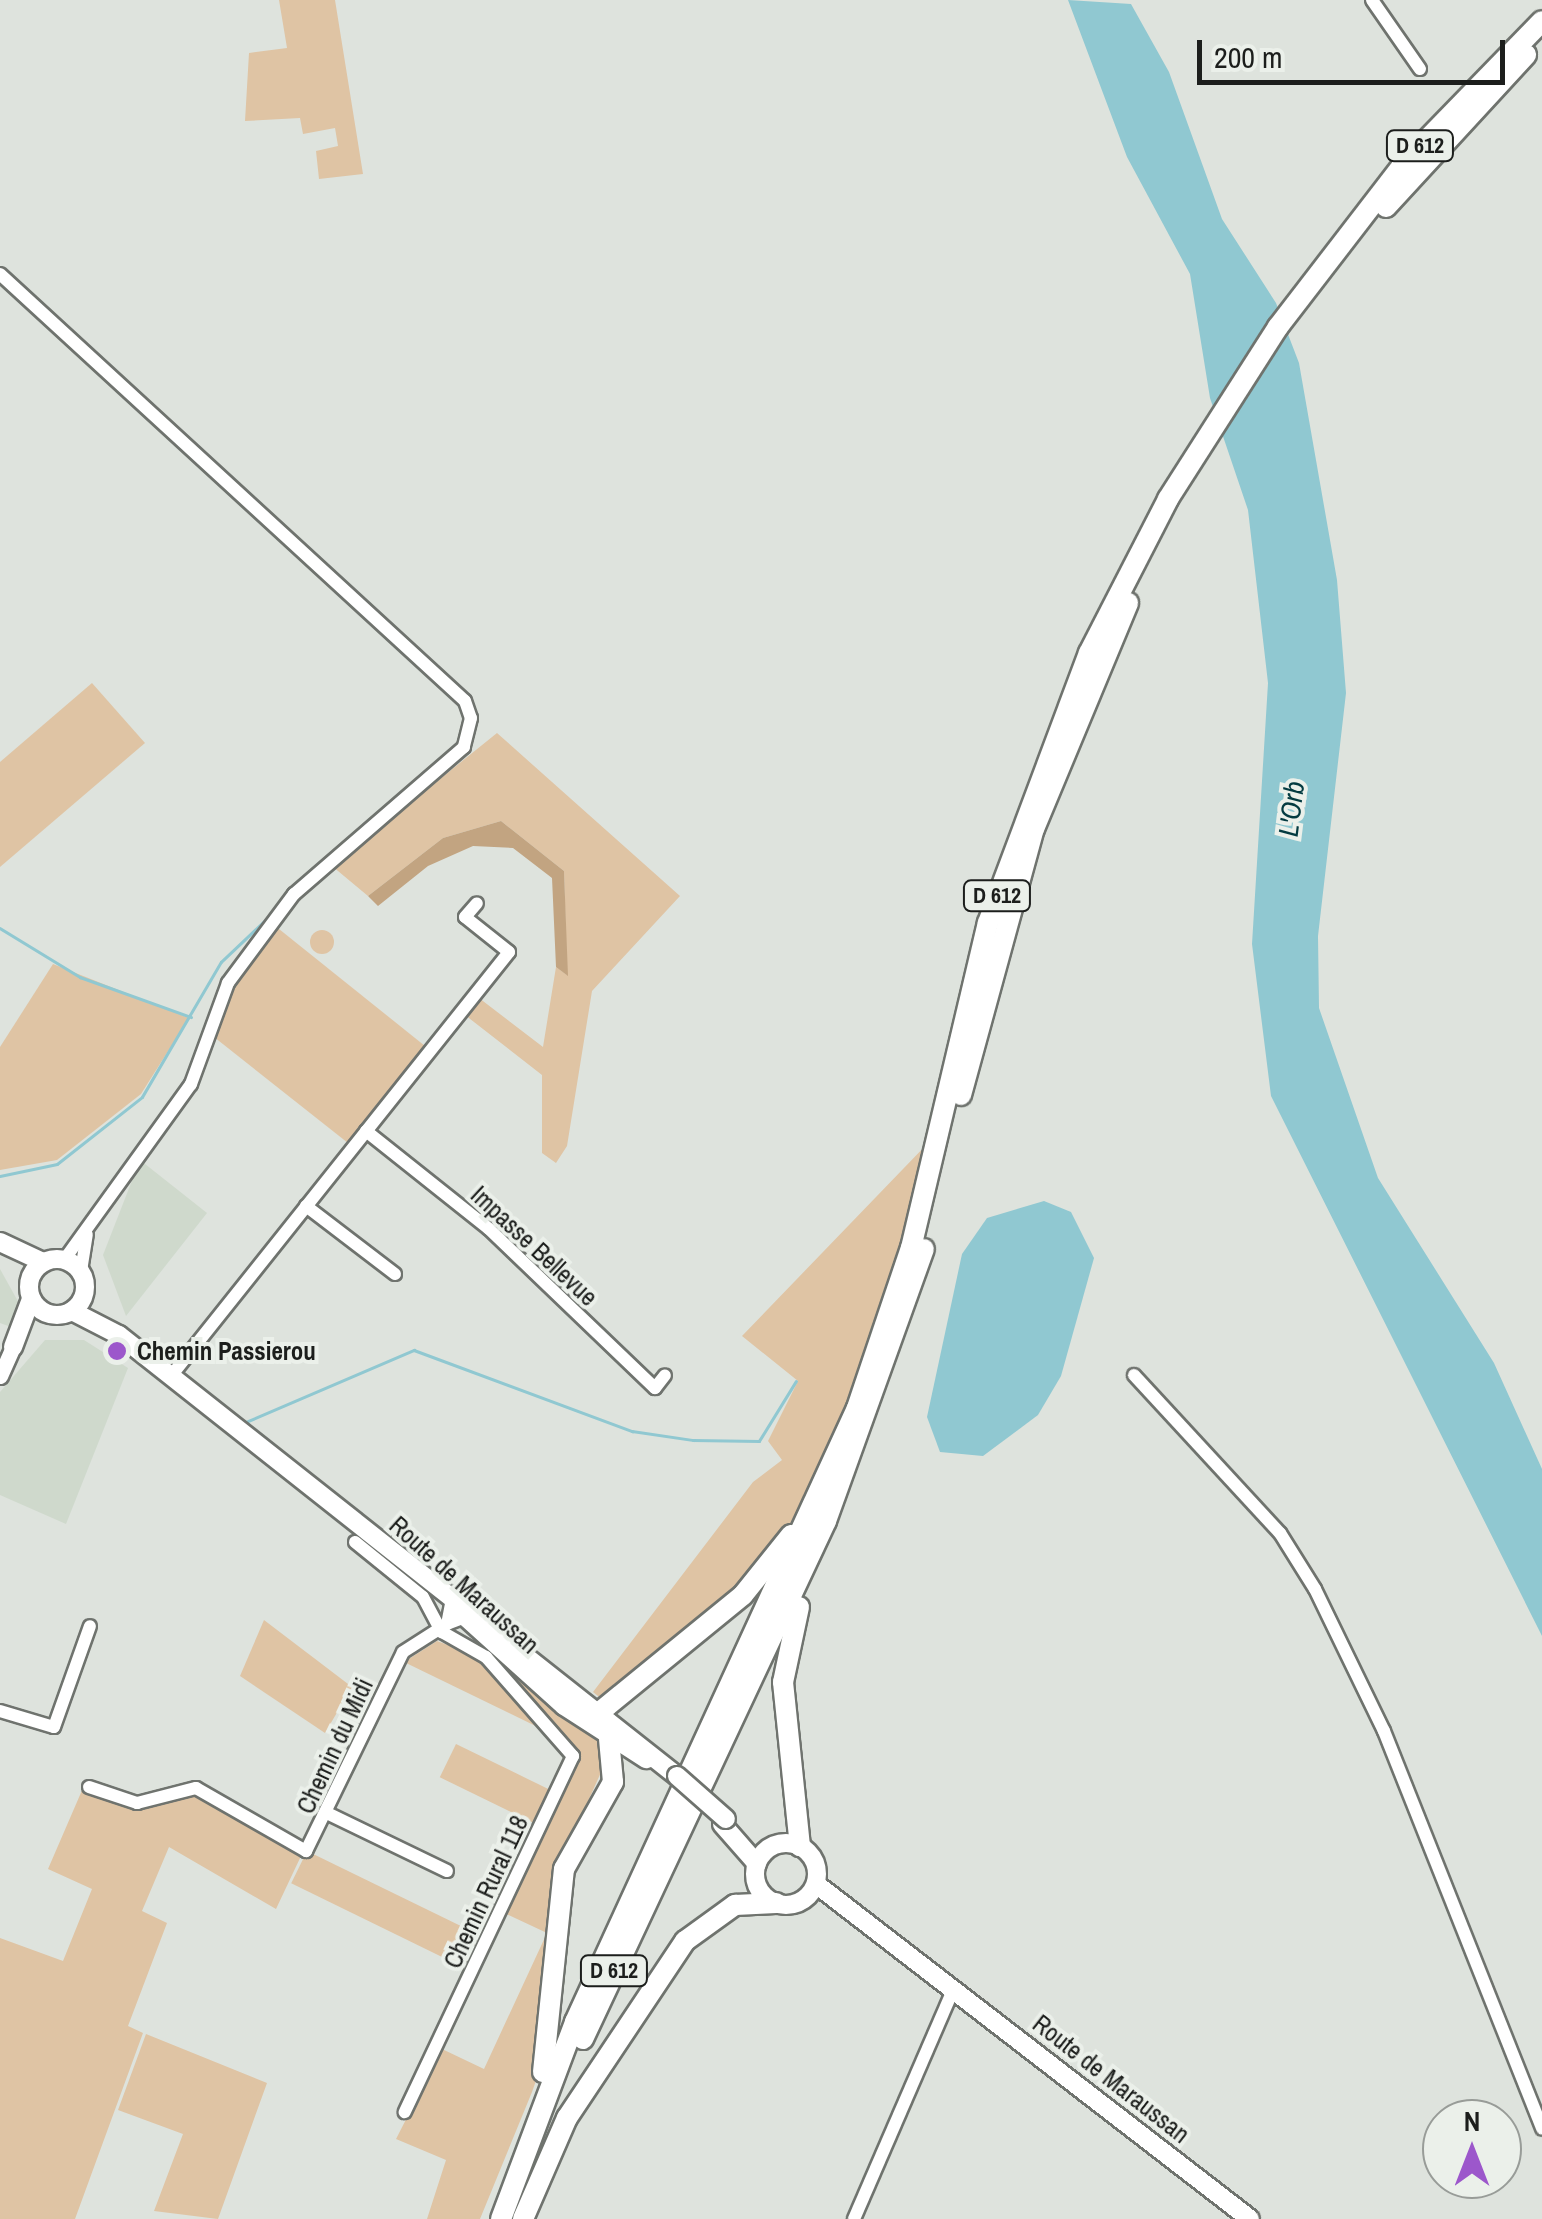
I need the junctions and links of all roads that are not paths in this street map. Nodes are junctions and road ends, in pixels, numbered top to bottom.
1 (1372, 0) edge
2 (1542, 21) edge
3 (1542, 40) edge
4 (1420, 69) dead end
5 (0, 274) edge
6 (1316, 286) junction
7 (476, 903) dead end
8 (366, 1132) junction
9 (306, 1206) junction
10 (88, 1232) junction
11 (0, 1243) edge
12 (64, 1260) junction
13 (43, 1262) junction
14 (80, 1271) junction
15 (395, 1274) dead end
16 (30, 1290) junction
17 (85, 1294) junction
18 (72, 1312) junction
19 (48, 1314) junction
20 (119, 1335) junction
21 (14, 1347) junction
22 (665, 1375) dead end
23 (0, 1376) edge
24 (170, 1376) junction
25 (1134, 1376) dead end
26 (852, 1441) junction
27 (358, 1522) junction
28 (355, 1542) dead end
29 (452, 1624) junction
30 (90, 1626) dead end
31 (0, 1711) edge
32 (601, 1712) junction
33 (609, 1740) junction
34 (676, 1778) junction
35 (88, 1786) dead end
36 (329, 1814) junction
37 (724, 1822) junction
38 (800, 1846) junction
39 (771, 1847) junction
40 (757, 1864) junction
41 (447, 1871) dead end
42 (816, 1884) junction
43 (799, 1903) junction
44 (776, 1904) junction
45 (845, 1908) junction
46 (954, 1988) junction
47 (405, 2112) dead end
48 (1542, 2129) edge
49 (528, 2136) junction
50 (501, 2219) edge
51 (516, 2219) edge
52 (523, 2219) edge
53 (854, 2219) edge
54 (1250, 2219) edge

1 - 4 street
2 - 6 highway, D 612
3 - 6 highway, D 612
5 - 10 street
6 - 26 highway, D 612
7 - 8 street
8 - 9 street
8 - 22 street, Impasse Bellevue
9 - 15 street
9 - 24 street
10 - 12 street
10 - 14 street
11 - 13 main road
11 - 16 main road
12 - 13 main road
12 - 14 main road
13 - 16 main road
14 - 17 main road
16 - 19 main road
16 - 21 main road
17 - 18 main road
17 - 20 main road
18 - 19 main road
18 - 20 main road
19 - 21 main road
20 - 24 main road
21 - 23 street
24 - 27 main road
25 - 48 street
26 - 32 highway
26 - 38 highway
26 - 49 highway, D 612
26 - 51 highway, D 612
27 - 29 main road, Route de Maraussan
27 - 32 main road, Route de Maraussan
28 - 29 street
29 - 33 main road, Route de Maraussan
29 - 36 street, Chemin du Midi
29 - 47 street, Chemin Rural 118
30 - 31 street
32 - 34 main road, Route de Maraussan
33 - 34 main road, Route de Maraussan
33 - 49 highway
34 - 37 main road, Route de Maraussan, bridge
35 - 36 street, Chemin du Midi
36 - 41 street
37 - 39 main road, Route de Maraussan
37 - 40 main road, Route de Maraussan
38 - 39 main road
38 - 42 main road
39 - 40 main road
40 - 44 main road
42 - 43 main road
42 - 45 main road, Route de Maraussan
43 - 44 main road
43 - 45 main road
44 - 52 highway
45 - 46 main road, Route de Maraussan
46 - 53 street
46 - 54 main road, Route de Maraussan
49 - 50 highway, D 612

